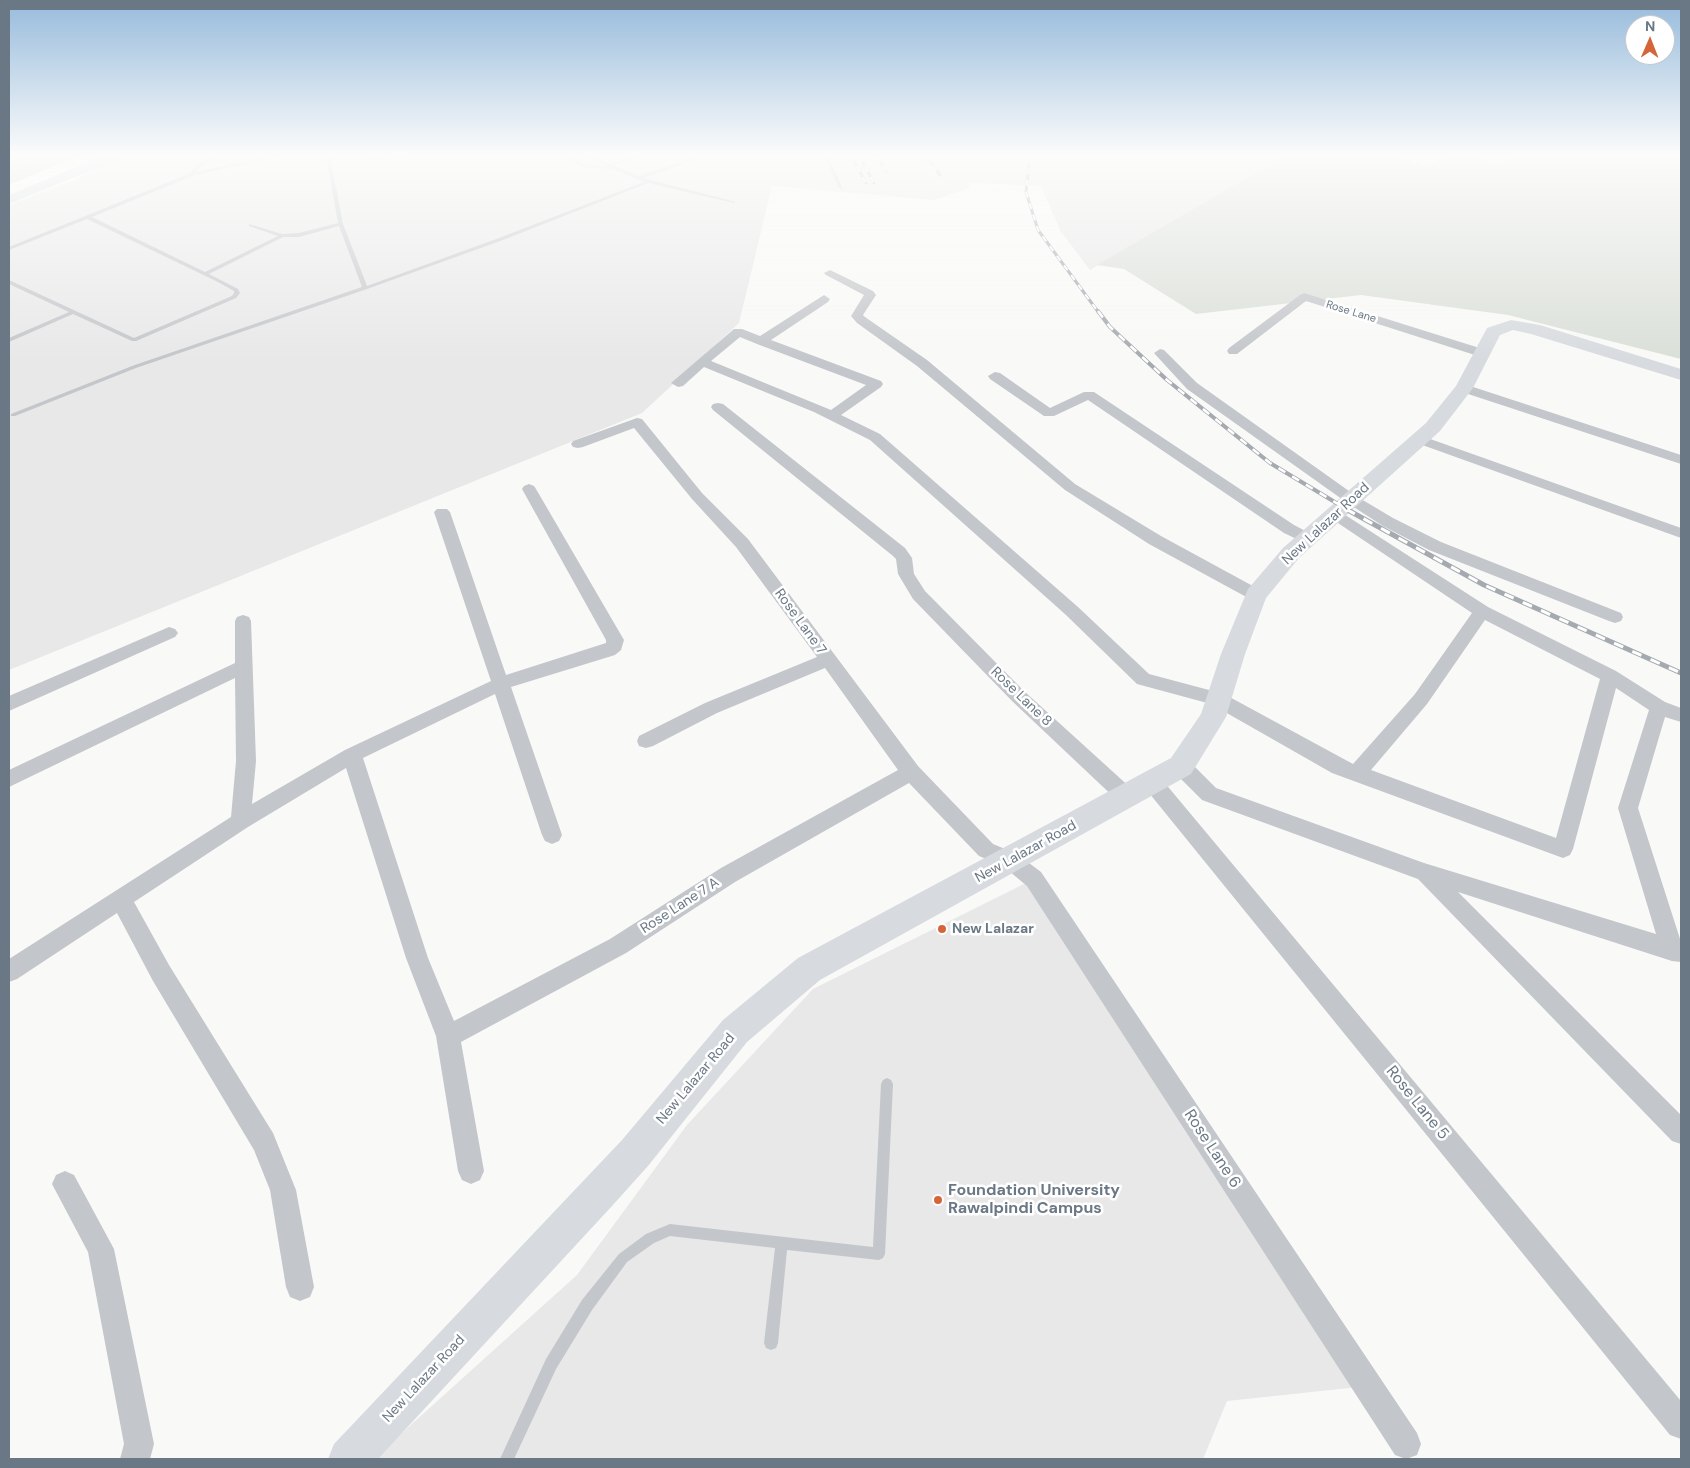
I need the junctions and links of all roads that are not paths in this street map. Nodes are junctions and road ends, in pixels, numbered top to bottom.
1 (341, 224) edge
2 (68, 225) edge
3 (102, 225) edge
4 (251, 225) dead end
5 (339, 225) edge
6 (539, 225) edge
7 (282, 236) junction
8 (9, 249) edge
9 (830, 273) dead end
10 (205, 274) junction
11 (9, 282) edge
12 (365, 288) junction
13 (824, 299) dead end
14 (73, 312) junction
15 (9, 340) edge
16 (761, 340) junction
17 (1233, 351) dead end
18 (1160, 353) dead end
19 (1482, 353) junction
20 (702, 362) junction
21 (1681, 375) edge
22 (995, 376) dead end
23 (678, 383) dead end
24 (1464, 388) junction
25 (718, 407) dead end
26 (13, 415) dead end
27 (832, 415) junction
28 (1420, 439) junction
29 (578, 444) dead end
30 (1681, 460) edge
31 (529, 489) dead end
32 (1343, 507) junction
33 (442, 512) dead end
34 (1681, 533) edge
35 (1307, 539) junction
36 (1256, 595) junction
37 (1482, 611) junction
38 (1615, 617) dead end
39 (243, 621) dead end
40 (169, 633) dead end
41 (827, 660) junction
42 (244, 666) junction
43 (1610, 676) junction
44 (500, 684) junction
45 (1218, 700) junction
46 (9, 704) edge
47 (1659, 707) junction
48 (1681, 715) edge
49 (646, 741) dead end
50 (352, 755) junction
51 (1181, 766) junction
52 (911, 772) junction
53 (1357, 773) junction
54 (9, 779) edge
55 (1152, 782) junction
56 (1126, 796) junction
57 (241, 821) junction
58 (552, 835) dead end
59 (1010, 860) junction
60 (1424, 872) junction
61 (121, 899) junction
62 (1676, 952) edge
63 (9, 972) edge
64 (448, 1036) junction
65 (887, 1084) dead end
66 (1681, 1132) edge
67 (471, 1172) dead end
68 (65, 1184) dead end
69 (782, 1242) junction
70 (300, 1287) dead end
71 (771, 1343) dead end
72 (1681, 1424) edge
73 (1406, 1444) dead end
74 (135, 1459) edge
75 (349, 1459) edge
76 (507, 1459) edge

1 - 12 lane
2 - 8 lane
3 - 10 lane
4 - 7 lane
5 - 7 lane
6 - 12 lane
7 - 10 lane
9 - 36 street
10 - 14 lane
11 - 14 lane
12 - 26 lane
13 - 16 street
14 - 15 lane
16 - 20 street
16 - 27 street
17 - 19 street, Rose Lane
18 - 32 street
19 - 21 street, New Lalazar Road
19 - 24 street, New Lalazar Road
20 - 23 street
20 - 27 street
22 - 35 street
24 - 28 street, New Lalazar Road
24 - 30 street
25 - 56 street, Rose Lane 8
27 - 45 street
28 - 32 street, New Lalazar Road
28 - 34 street
29 - 41 street, Rose Lane 7
31 - 44 street
32 - 35 street, New Lalazar Road
32 - 37 street
32 - 38 street
33 - 44 street
35 - 36 street, New Lalazar Road
36 - 45 street, New Lalazar Road
37 - 43 street
37 - 53 street
39 - 42 street
40 - 46 street
41 - 49 street
41 - 52 street, Rose Lane 7
42 - 54 street
42 - 57 street
43 - 47 street
43 - 53 street
44 - 50 street
44 - 58 street
45 - 51 street, New Lalazar Road
45 - 53 street
47 - 48 street
47 - 62 street
50 - 57 street
50 - 64 street
51 - 55 street, New Lalazar Road
51 - 60 street
52 - 59 street, Rose Lane 7
52 - 64 street, Rose Lane 7 A
55 - 56 street, New Lalazar Road
55 - 72 street, Rose Lane 5
56 - 59 street, New Lalazar Road
57 - 61 street
59 - 73 street, Rose Lane 6
59 - 75 street, New Lalazar Road
60 - 62 street
60 - 66 street
61 - 63 street
61 - 70 street
64 - 67 street
65 - 69 lane
68 - 74 street
69 - 71 lane
69 - 76 lane

